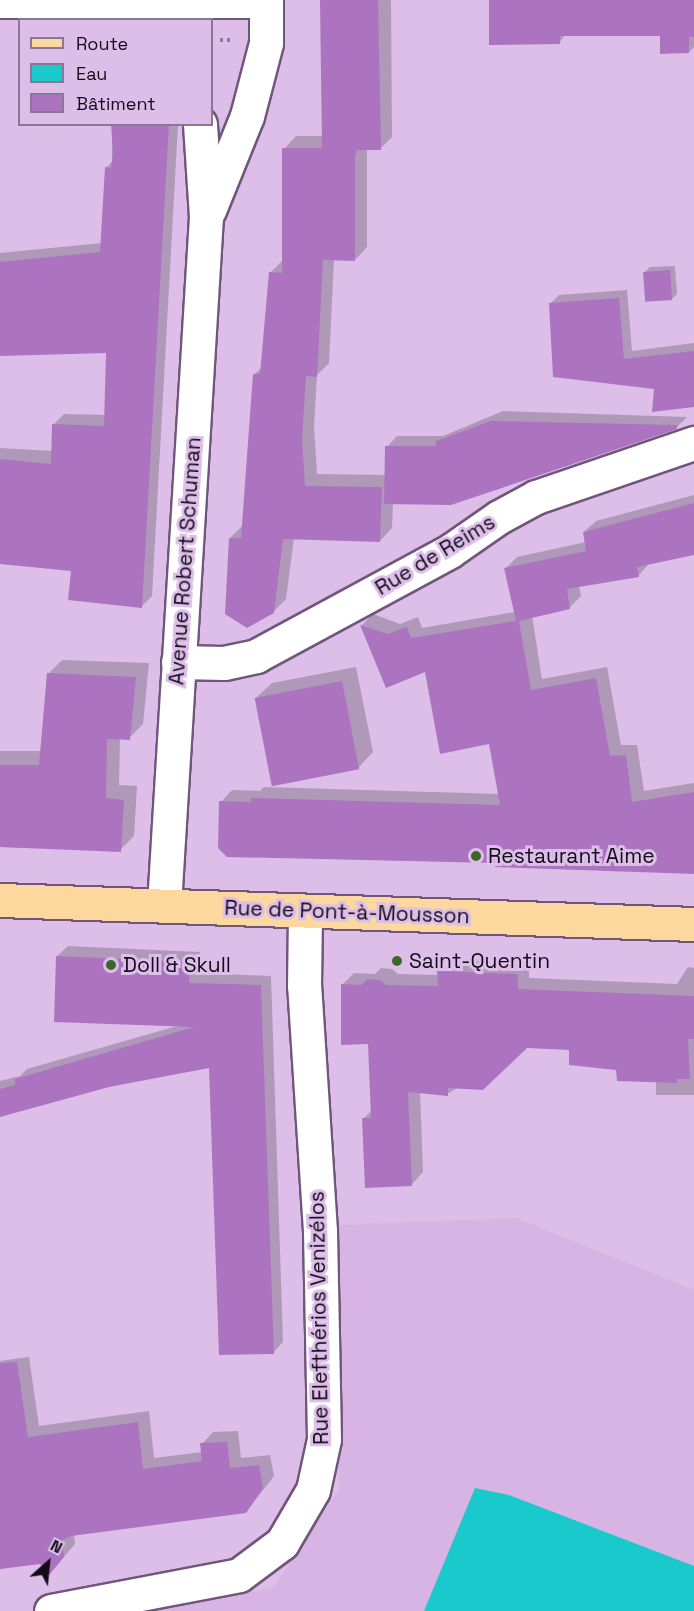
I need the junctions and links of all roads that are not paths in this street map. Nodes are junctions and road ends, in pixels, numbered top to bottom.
1 (209, 0) edge
2 (266, 1) edge
3 (0, 2) edge
4 (207, 18) edge
5 (200, 126) edge
6 (206, 217) junction
7 (694, 442) edge
8 (178, 662) junction
9 (0, 900) edge
10 (164, 905) junction
11 (305, 910) junction
12 (694, 924) edge
13 (51, 1611) edge

1 - 2 street
1 - 3 street
1 - 4 street
2 - 6 street, Avenue Robert Schuman
5 - 6 street, Avenue Robert Schuman
6 - 8 street, Avenue Robert Schuman
7 - 8 street, Rue de Reims
8 - 10 street, Avenue Robert Schuman
9 - 10 main road, Rue de Pont-à-Mousson
10 - 11 main road, Rue de Pont-à-Mousson
11 - 12 main road, Rue de Pont-à-Mousson
11 - 13 street, Rue Elefthérios Venizélos

